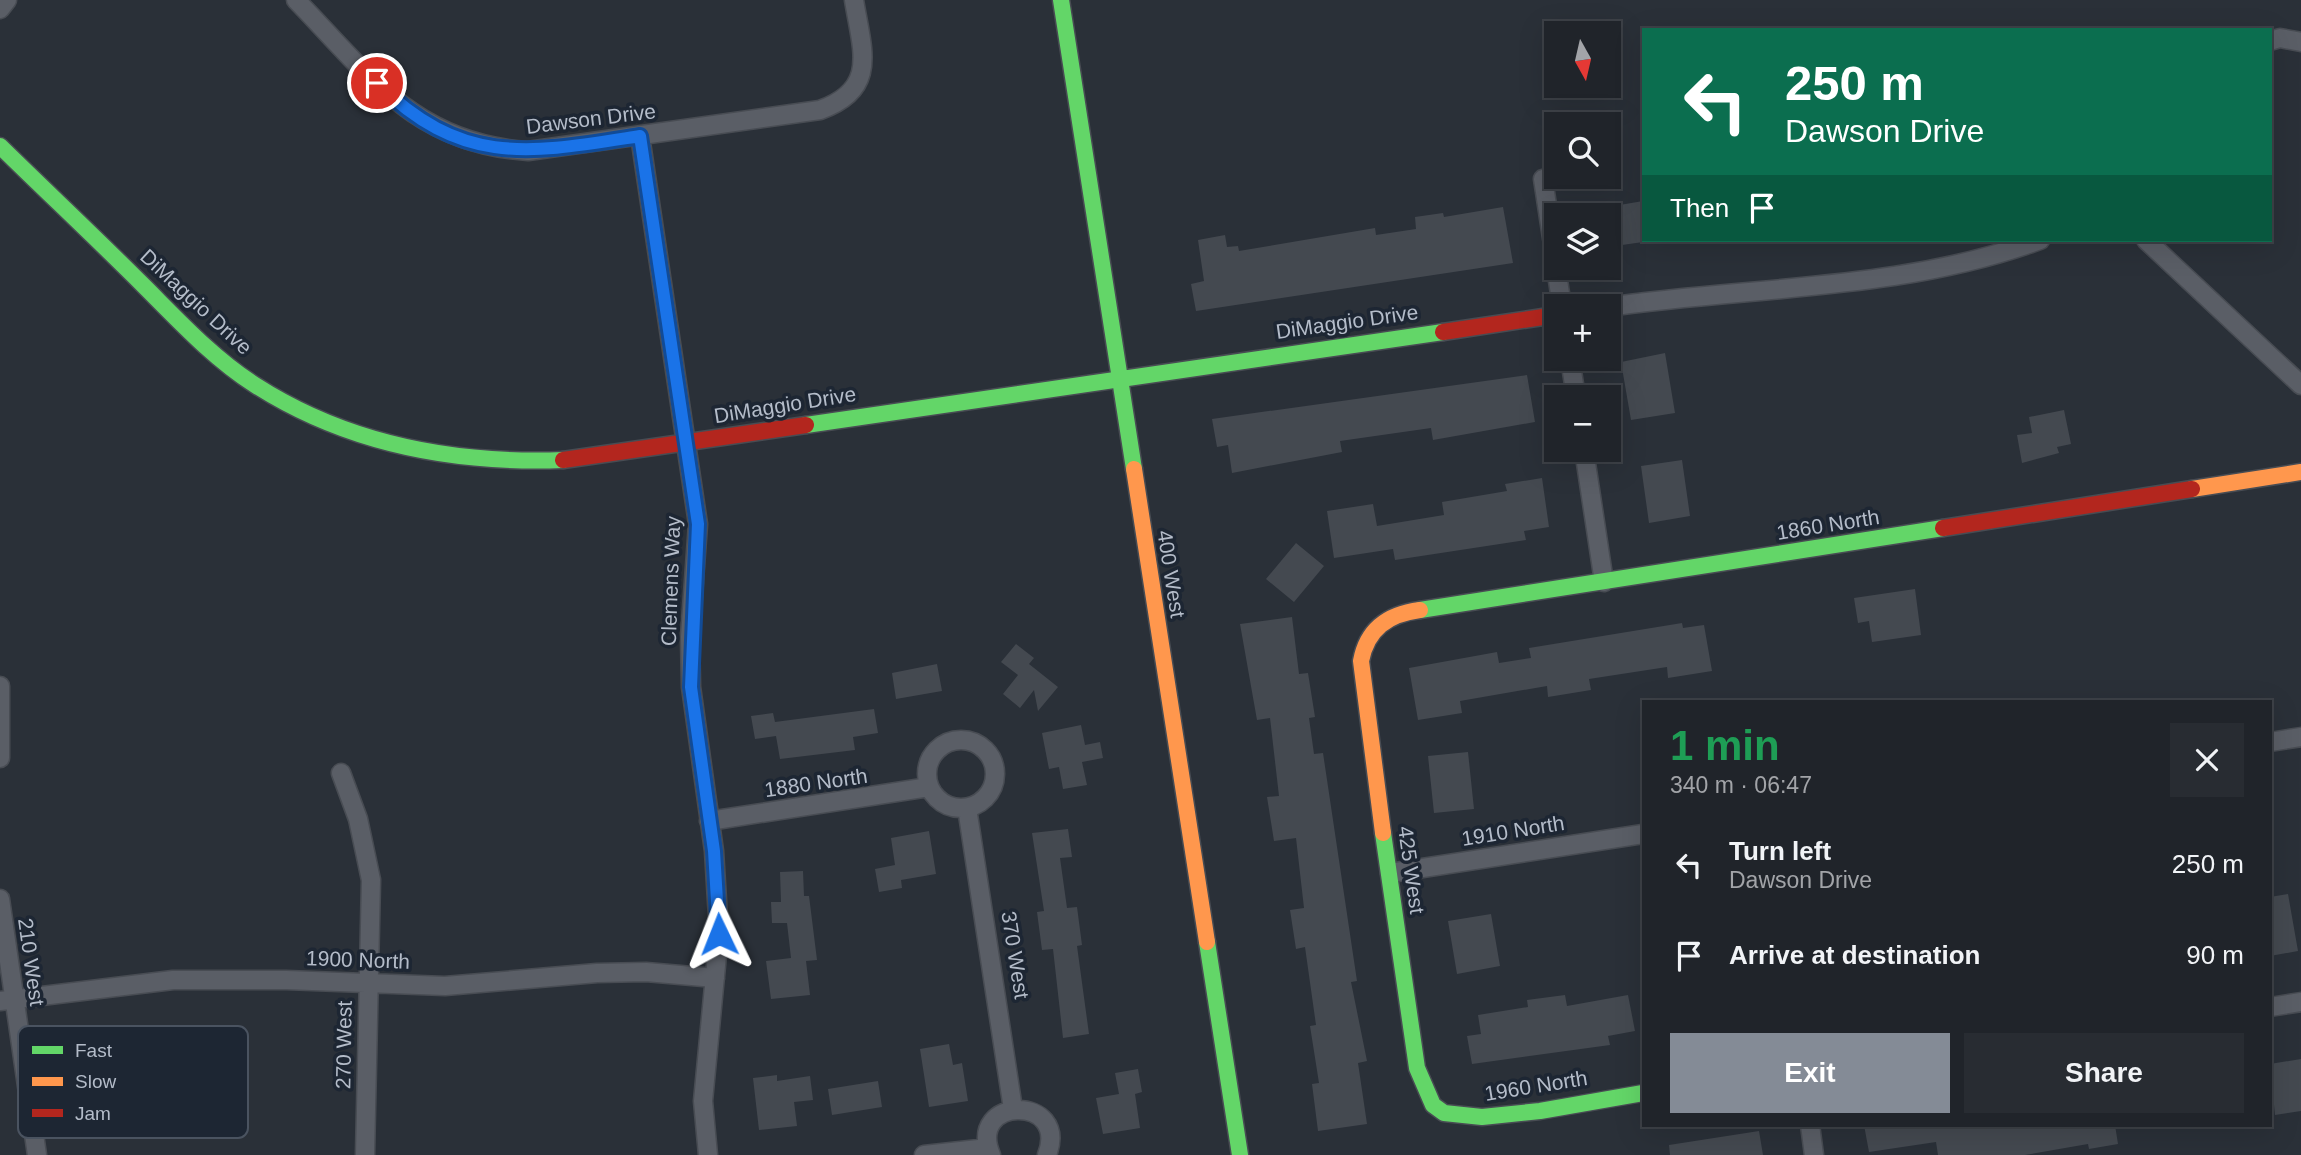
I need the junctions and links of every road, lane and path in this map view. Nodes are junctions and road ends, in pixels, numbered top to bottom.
1 (7, 0) edge
2 (296, 0) edge
3 (854, 0) edge
4 (1061, 0) edge
5 (0, 9) edge
6 (2275, 39) edge
7 (2301, 42) edge
8 (640, 136) junction
9 (0, 146) edge
10 (1543, 179) dead end
11 (1547, 203) edge
12 (2034, 242) edge
13 (2148, 242) edge
14 (1621, 305) edge
15 (1544, 317) edge
16 (1120, 378) junction
17 (2301, 385) edge
18 (684, 443) junction
19 (1586, 462) edge
20 (2301, 472) edge
21 (1604, 582) junction
22 (1368, 634) joint
23 (0, 686) edge
24 (2301, 737) edge
25 (2272, 742) edge
26 (0, 758) edge
27 (341, 773) dead end
28 (929, 787) junction
29 (967, 808) junction
30 (709, 821) junction
31 (1642, 834) edge
32 (1390, 873) junction
33 (0, 899) edge
34 (715, 978) junction
35 (368, 983) junction
36 (6, 1000) edge
37 (2301, 1002) edge
38 (2272, 1007) edge
39 (18, 1060) edge
40 (1642, 1093) edge
41 (1437, 1108) joint
42 (1013, 1109) junction
43 (1810, 1127) edge
44 (989, 1152) edge
45 (365, 1155) edge
46 (708, 1155) edge
47 (923, 1155) edge
48 (1047, 1155) edge
49 (1240, 1155) edge
50 (1814, 1155) edge

1 - 5 street
2 - 8 street, Dawson Drive
3 - 8 street, Dawson Drive
4 - 16 street, 400 West
6 - 7 street
8 - 18 street, Clemens Way
9 - 18 street, DiMaggio Drive
10 - 11 street
12 - 14 street
13 - 17 street
15 - 16 street, DiMaggio Drive
16 - 18 street, DiMaggio Drive
16 - 49 street, 400 West
18 - 30 street, Clemens Way
19 - 21 street
20 - 21 street, 1860 North
21 - 22 street, 1860 North
22 - 32 street, 425 West
23 - 26 street
24 - 25 street
27 - 35 street, 270 West
28 - 29 street
28 - 29 street
28 - 30 street, 1880 North
29 - 42 street, 370 West
30 - 34 street, Clemens Way
31 - 32 street, 1910 North
32 - 41 street, 425 West
33 - 36 street, 210 West
34 - 35 street, 1900 North
34 - 46 street, Clemens Way
35 - 36 street, 1900 North
35 - 45 street, 270 West
36 - 39 street, 210 West
37 - 38 street
40 - 41 street, 1960 North
42 - 44 street
42 - 48 street
43 - 50 street
44 - 47 street

